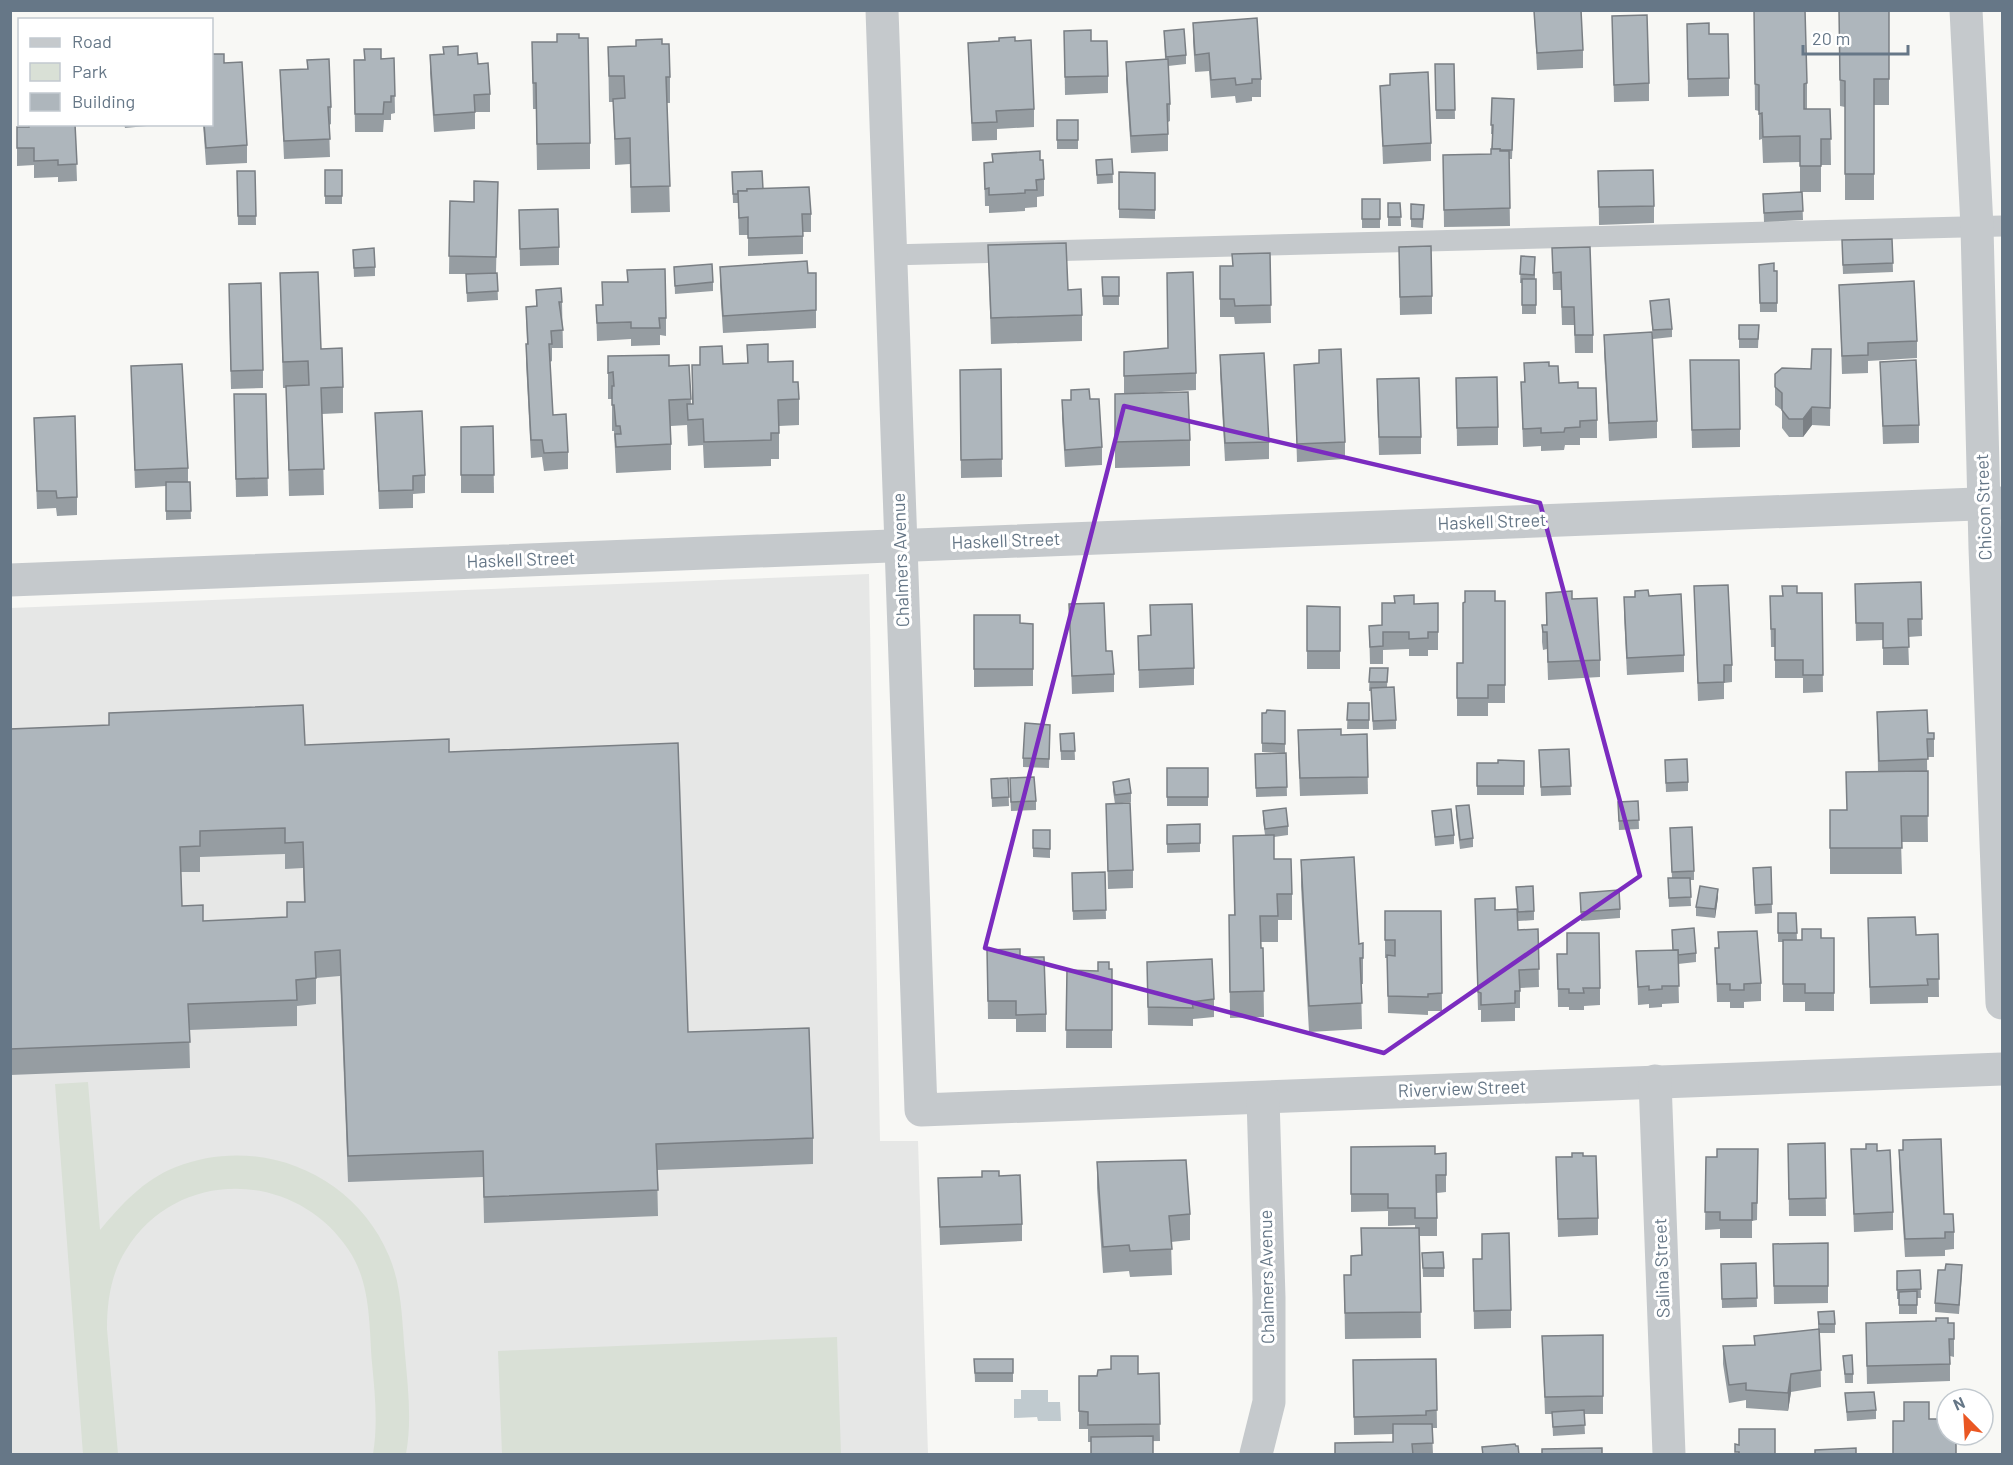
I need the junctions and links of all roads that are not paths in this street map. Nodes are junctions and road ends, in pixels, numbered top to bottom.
1 (882, 10) edge
2 (1966, 10) edge
3 (1990, 227) edge
4 (889, 255) junction
5 (1993, 503) edge
6 (901, 545) junction
7 (10, 580) edge
8 (1998, 798) edge
9 (2002, 1003) edge
10 (2002, 1069) edge
11 (1655, 1081) junction
12 (1263, 1098) junction
13 (921, 1110) joint
14 (1256, 1455) edge
15 (1669, 1455) edge

1 - 4 street, Chalmers Avenue
2 - 3 street, Chicon Street
3 - 4 lane
3 - 5 street, Chicon Street
4 - 6 street, Chalmers Avenue
5 - 6 street, Haskell Street
5 - 8 street, Chicon Street
6 - 7 street, Haskell Street
6 - 13 street, Chalmers Avenue
8 - 9 street, Chicon Street
10 - 11 street, Riverview Street
11 - 12 street, Riverview Street
11 - 15 street, Salina Street
12 - 13 street, Riverview Street
12 - 14 street, Chalmers Avenue

